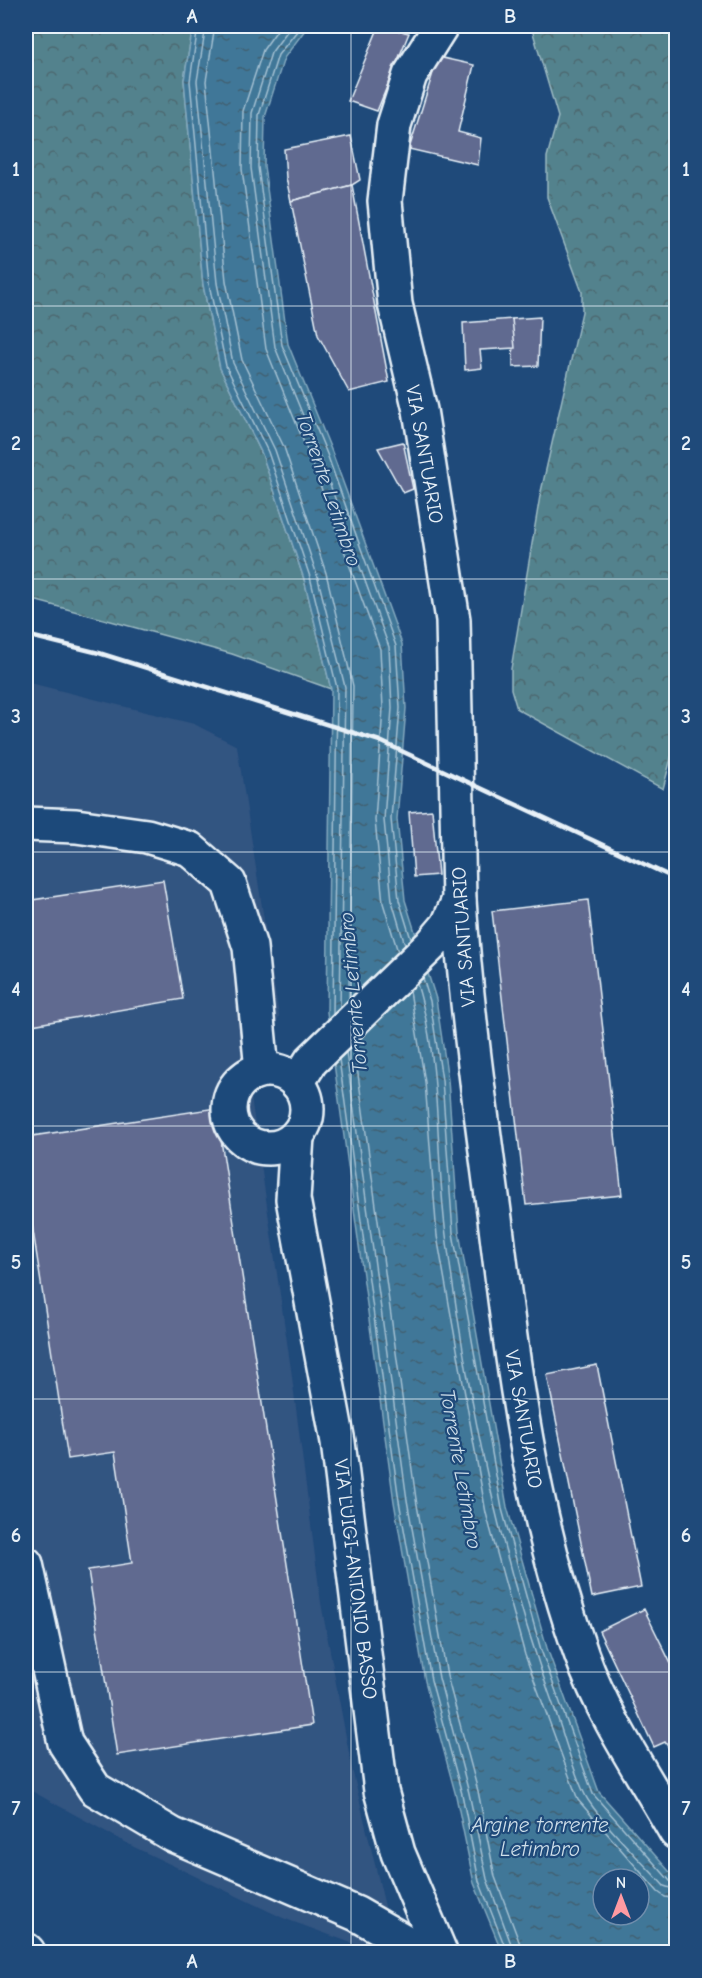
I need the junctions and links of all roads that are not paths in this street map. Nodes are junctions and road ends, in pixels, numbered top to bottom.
1 (441, 26) edge
2 (26, 824) edge
3 (459, 900) junction
4 (262, 1070) junction
5 (297, 1083) junction
6 (297, 1136) junction
7 (256, 1147) junction
8 (292, 1199) junction
9 (26, 1564) edge
10 (676, 1832) edge
11 (423, 1953) edge
12 (440, 1953) edge

1 - 3 main road, VIA SANTUARIO
2 - 4 main road
3 - 5 main road
3 - 10 main road, VIA SANTUARIO
4 - 5 main road
4 - 7 main road, VIA LUIGI ANTONIO BASSO
5 - 6 main road, VIA LUIGI ANTONIO BASSO
6 - 7 main road
6 - 8 main road, VIA LUIGI ANTONIO BASSO
7 - 8 main road, VIA LUIGI ANTONIO BASSO
8 - 12 main road, VIA LUIGI ANTONIO BASSO
9 - 11 main road

